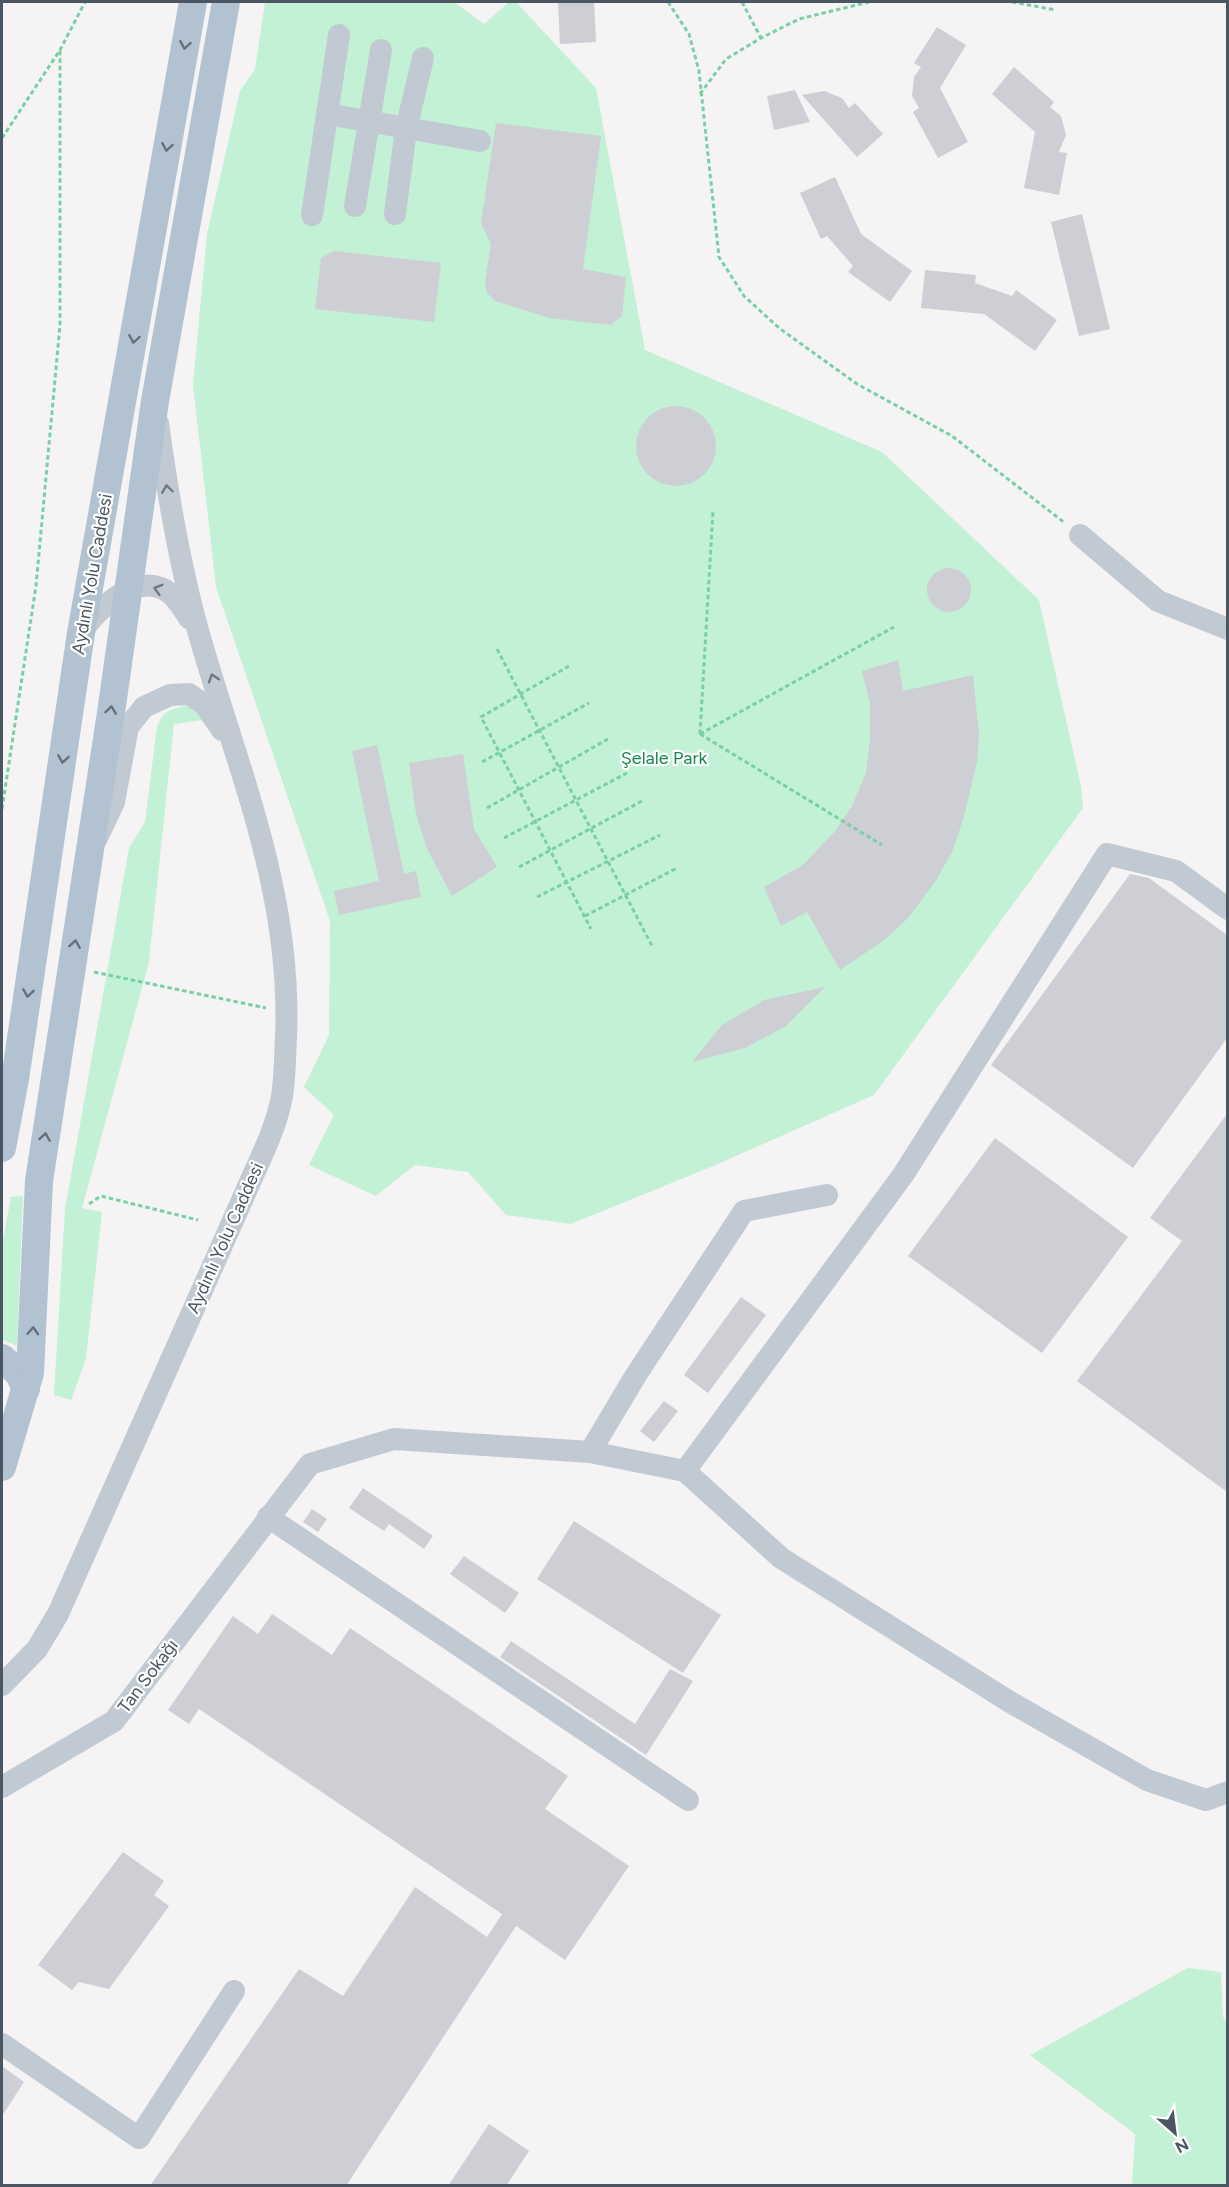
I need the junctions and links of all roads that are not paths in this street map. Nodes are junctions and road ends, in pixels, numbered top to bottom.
1 (192, 2) edge
2 (226, 2) edge
3 (339, 35) dead end
4 (381, 50) dead end
5 (423, 58) dead end
6 (327, 114) junction
7 (368, 123) junction
8 (406, 129) junction
9 (480, 141) dead end
10 (355, 206) dead end
11 (395, 213) dead end
12 (312, 215) dead end
13 (155, 400) junction
14 (1080, 535) road end
15 (128, 591) junction
16 (1227, 629) edge
17 (81, 633) junction
18 (202, 644) junction
19 (237, 754) junction
20 (89, 852) junction
21 (1227, 909) edge
22 (2, 1148) edge
23 (827, 1195) dead end
24 (2, 1358) edge
25 (26, 1389) junction
26 (590, 1452) junction
27 (2, 1467) edge
28 (685, 1471) junction
29 (268, 1517) junction
30 (2, 1685) edge
31 (2, 1787) edge
32 (1227, 1792) edge
33 (688, 1800) dead end
34 (234, 1991) dead end
35 (2, 2044) edge

1 -> 17 main road, Aydınlı Yolu Caddesi
2 - 13 main road, Aydınlı Yolu Caddesi
3 - 6 street
4 - 7 street
5 - 8 street
6 - 7 street
6 - 12 street
7 - 8 street
7 - 10 street
8 - 9 street
8 - 11 street
13 - 15 main road, Aydınlı Yolu Caddesi
18 -> 13 street, Aydınlı Yolu Caddesi
14 - 16 street
15 - 17 street
18 -> 15 street, Aydınlı Yolu Caddesi
20 -> 15 main road, Aydınlı Yolu Caddesi
17 -> 22 main road, Aydınlı Yolu Caddesi
19 -> 18 street, Aydınlı Yolu Caddesi
19 - 20 street, Aydınlı Yolu Caddesi
19 - 30 street, Aydınlı Yolu Caddesi
25 -> 20 main road, Aydınlı Yolu Caddesi
21 - 28 street
23 - 26 street
24 - 25 main road
25 - 27 main road, Aydınlı Yolu Caddesi
26 - 28 street, Tan Sokağı
26 - 29 street, Tan Sokağı
28 - 32 street
29 - 31 street, Tan Sokağı
29 - 33 street
34 - 35 street

